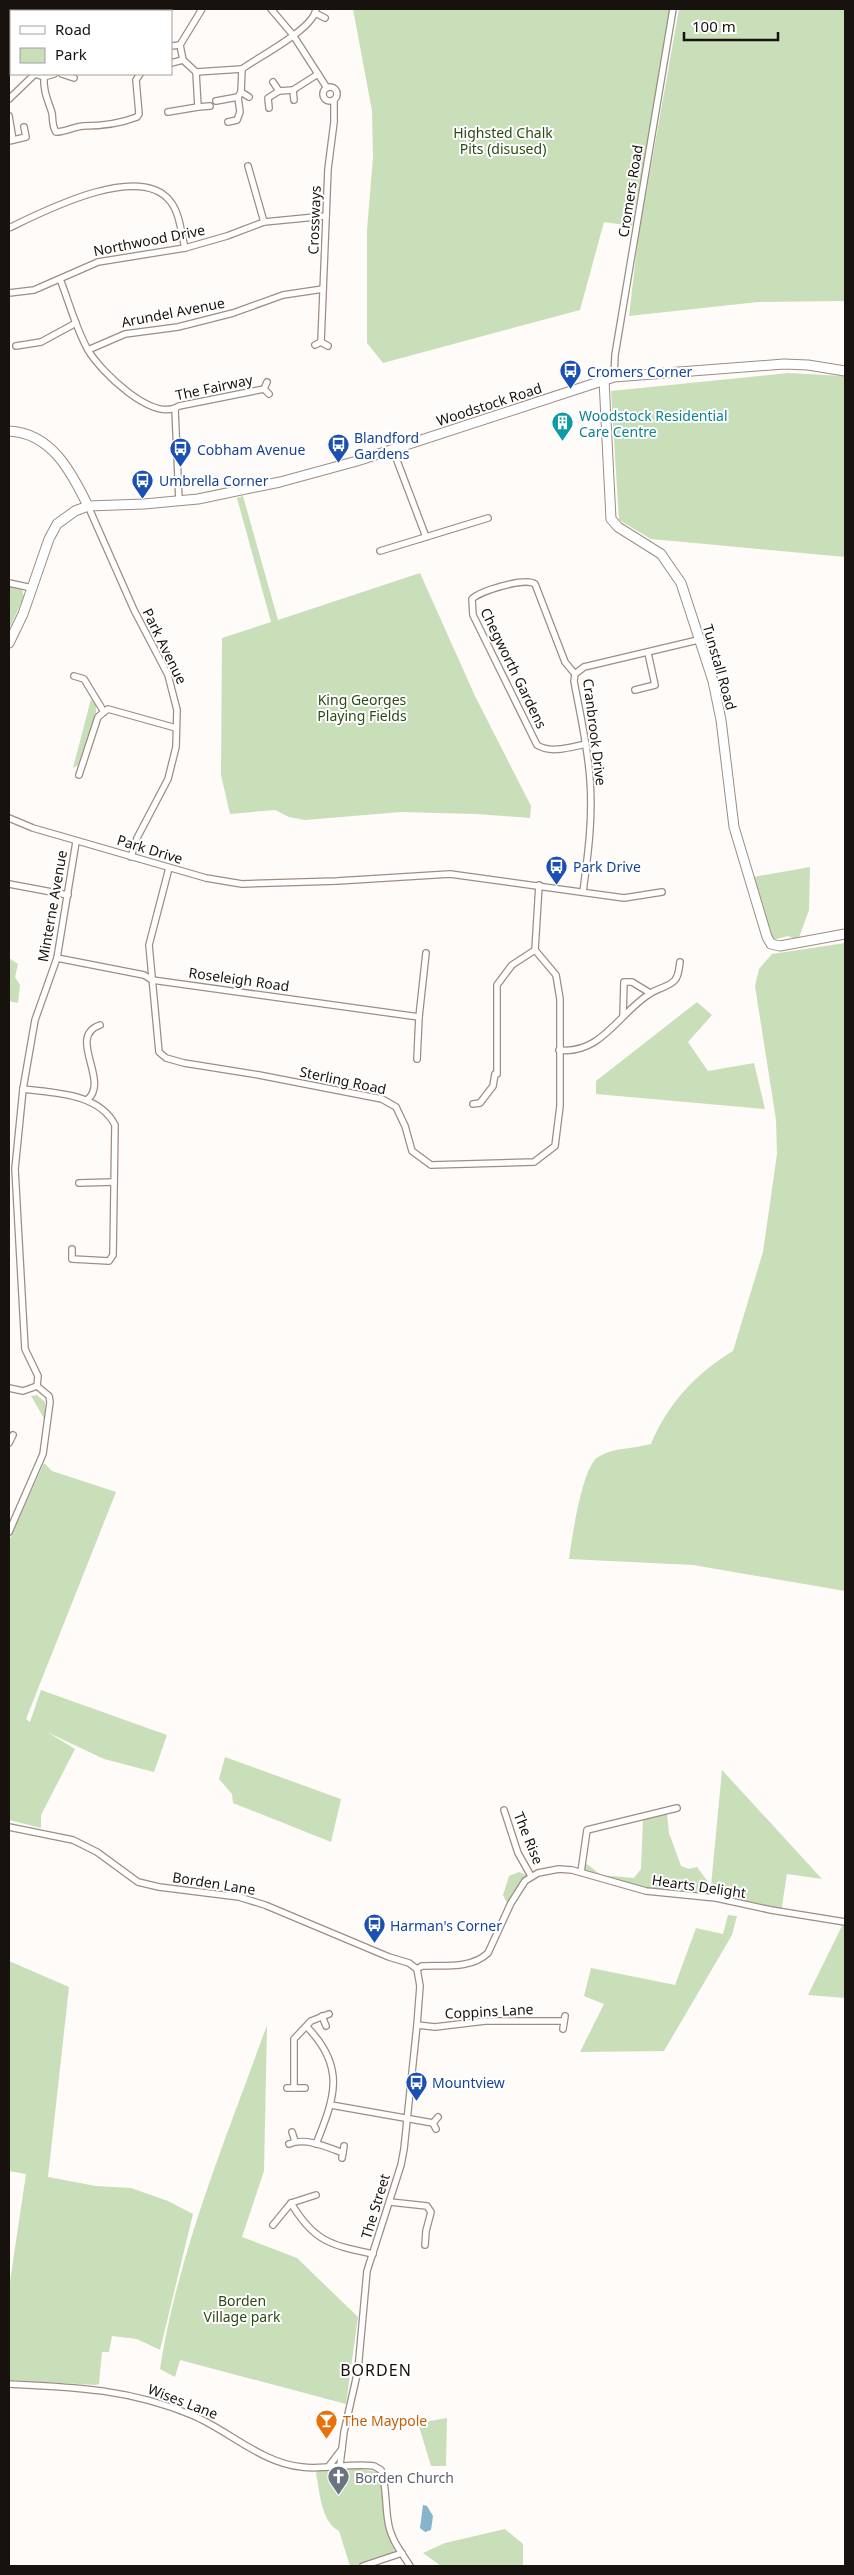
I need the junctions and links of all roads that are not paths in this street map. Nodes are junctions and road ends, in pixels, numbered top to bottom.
1 (202, 9) edge
2 (271, 9) edge
3 (673, 9) edge
4 (316, 11) edge
5 (325, 18) dead end
6 (293, 35) junction
7 (180, 45) junction
8 (172, 46) edge
9 (183, 60) junction
10 (172, 63) edge
11 (242, 69) junction
12 (196, 72) junction
13 (318, 74) junction
14 (34, 75) edge
15 (38, 75) edge
16 (51, 75) edge
17 (65, 75) edge
18 (139, 75) edge
19 (44, 77) junction
20 (74, 78) dead end
21 (273, 82) dead end
22 (326, 88) junction
23 (293, 90) junction
24 (278, 91) junction
25 (239, 94) junction
26 (249, 98) dead end
27 (9, 99) edge
28 (294, 100) dead end
29 (334, 100) junction
30 (216, 101) dead end
31 (210, 106) dead end
32 (198, 107) junction
33 (269, 108) dead end
34 (168, 112) dead end
35 (9, 116) edge
36 (228, 122) dead end
37 (24, 127) dead end
38 (11, 140) edge
39 (248, 166) dead end
40 (326, 216) junction
41 (264, 222) junction
42 (9, 228) edge
43 (185, 248) junction
44 (60, 279) junction
45 (323, 289) junction
46 (9, 293) edge
47 (76, 323) junction
48 (16, 346) dead end
49 (328, 346) dead end
50 (88, 350) junction
51 (845, 371) edge
52 (614, 377) junction
53 (604, 380) junction
54 (267, 382) dead end
55 (264, 389) junction
56 (269, 394) dead end
57 (174, 409) junction
58 (9, 431) edge
59 (393, 450) junction
60 (179, 501) junction
61 (88, 506) junction
62 (488, 518) dead end
63 (426, 537) junction
64 (380, 551) dead end
65 (9, 582) edge
66 (32, 588) junction
67 (698, 640) junction
68 (9, 642) edge
69 (648, 653) junction
70 (575, 674) junction
71 (74, 676) dead end
72 (635, 690) dead end
73 (104, 712) junction
74 (176, 728) junction
75 (586, 744) junction
76 (79, 775) dead end
77 (9, 818) edge
78 (76, 842) junction
79 (131, 857) junction
80 (170, 868) junction
81 (9, 884) edge
82 (539, 885) junction
83 (583, 892) junction
84 (662, 892) dead end
85 (68, 895) junction
86 (845, 934) edge
87 (534, 950) junction
88 (426, 953) dead end
89 (57, 958) junction
90 (680, 962) dead end
91 (152, 980) junction
92 (650, 993) junction
93 (624, 1016) junction
94 (419, 1017) junction
95 (100, 1025) dead end
96 (559, 1050) junction
97 (417, 1059) dead end
98 (23, 1089) junction
99 (87, 1100) junction
100 (473, 1104) dead end
101 (9, 1148) edge
102 (17, 1149) junction
103 (114, 1182) junction
104 (79, 1184) dead end
105 (72, 1249) dead end
106 (37, 1386) junction
107 (9, 1388) edge
108 (13, 1436) dead end
109 (9, 1444) edge
110 (9, 1532) edge
111 (677, 1808) dead end
112 (504, 1810) dead end
113 (9, 1827) edge
114 (580, 1872) junction
115 (530, 1876) junction
116 (845, 1922) edge
117 (417, 1969) junction
118 (329, 2014) dead end
119 (322, 2016) junction
120 (417, 2025) junction
121 (326, 2026) dead end
122 (307, 2027) junction
123 (563, 2029) dead end
124 (305, 2088) dead end
125 (331, 2105) junction
126 (407, 2116) junction
127 (438, 2117) dead end
128 (292, 2132) dead end
129 (316, 2144) junction
130 (344, 2146) dead end
131 (316, 2195) dead end
132 (390, 2202) junction
133 (291, 2203) junction
134 (273, 2225) dead end
135 (425, 2245) dead end
136 (374, 2254) junction
137 (9, 2384) edge
138 (342, 2449) junction
139 (340, 2465) junction
140 (330, 2466) junction
141 (402, 2553) junction
142 (363, 2566) edge
143 (410, 2566) edge

1 - 7 street
2 - 6 street
3 - 52 street, Cromers Road
4 - 5 street
4 - 6 street
6 - 11 street
6 - 13 street
7 - 8 street
7 - 9 street
9 - 10 street
9 - 12 street
11 - 12 street
11 - 25 street
12 - 32 street
13 - 22 street
13 - 23 street
14 - 27 street
15 - 19 street
16 - 19 street
17 - 20 street
18 - 19 street
21 - 24 street
22 - 29 street
22 - 29 street
23 - 24 street
23 - 28 street
24 - 33 street
25 - 26 street
25 - 30 street
25 - 36 street
29 - 40 street, Crossways
31 - 32 street
32 - 34 street
35 - 38 street
37 - 38 street
39 - 41 street
40 - 41 street, Northwood Drive
40 - 45 street, Crossways
41 - 43 street, Northwood Drive
42 - 43 street
43 - 44 street, Northwood Drive
44 - 46 street, Northwood Drive
44 - 47 street, The Fairway
45 - 49 street, Crossways
45 - 50 street, Arundel Avenue
47 - 48 street
47 - 50 street, The Fairway
50 - 57 street, The Fairway
51 - 52 street, Woodstock Road
52 - 53 street, Woodstock Road
53 - 59 street, Woodstock Road
53 - 67 street, Tunstall Road
54 - 55 street
55 - 56 street
55 - 57 street, The Fairway
57 - 60 street
58 - 61 street
59 - 60 street, Woodstock Road
59 - 63 street
60 - 61 street, Woodstock Road
61 - 66 street
61 - 74 street, Park Avenue
62 - 63 street
63 - 64 street
65 - 66 street
66 - 68 street
67 - 69 street, Cranbrook Drive
67 - 86 street, Tunstall Road
69 - 70 street, Cranbrook Drive
69 - 72 street
70 - 75 street, Cranbrook Drive
70 - 75 street, Chegworth Gardens
71 - 73 street
73 - 74 street
73 - 76 street
74 - 79 street, Park Avenue
75 - 83 street, Cranbrook Drive
77 - 78 street, Park Drive
78 - 79 street, Park Drive
78 - 85 street, Minterne Avenue
79 - 80 street, Park Drive
80 - 82 street, Park Drive
80 - 91 street, Sterling Road
81 - 85 street
82 - 83 street, Park Drive
82 - 87 street
83 - 84 street, Park Drive
85 - 89 street, Minterne Avenue
87 - 96 street, Sterling Road
87 - 100 street
88 - 94 street
89 - 91 street, Roseleigh Road
89 - 98 street, Minterne Avenue
90 - 92 street
91 - 94 street, Roseleigh Road
91 - 96 street, Sterling Road
92 - 93 street
92 - 93 street
93 - 96 street
94 - 97 street
95 - 99 street
98 - 99 street
98 - 102 street, Minterne Avenue
99 - 103 street
101 - 102 street
102 - 106 street, Minterne Avenue
103 - 104 street
103 - 105 street
106 - 107 street
106 - 110 street, Minterne Avenue
108 - 109 street
111 - 114 street
112 - 115 street, The Rise
113 - 117 street, Borden Lane
114 - 115 street, Hearts Delight
114 - 116 street, Hearts Delight
115 - 117 street
117 - 120 street, The Street
118 - 119 street
119 - 121 street
119 - 122 street
120 - 123 street, Coppins Lane
120 - 126 street, The Street
122 - 124 street
122 - 125 street
125 - 126 street
125 - 129 street
126 - 127 street
126 - 132 street, The Street
128 - 129 street
129 - 130 street
131 - 133 street
132 - 135 street
132 - 136 street, The Street
133 - 134 street
133 - 136 street
136 - 138 street, The Street
137 - 140 street, Wises Lane
138 - 139 street, The Street
138 - 140 street, The Street
139 - 140 street, Wises Lane
139 - 141 street, Wises Lane
141 - 142 street
141 - 143 street

